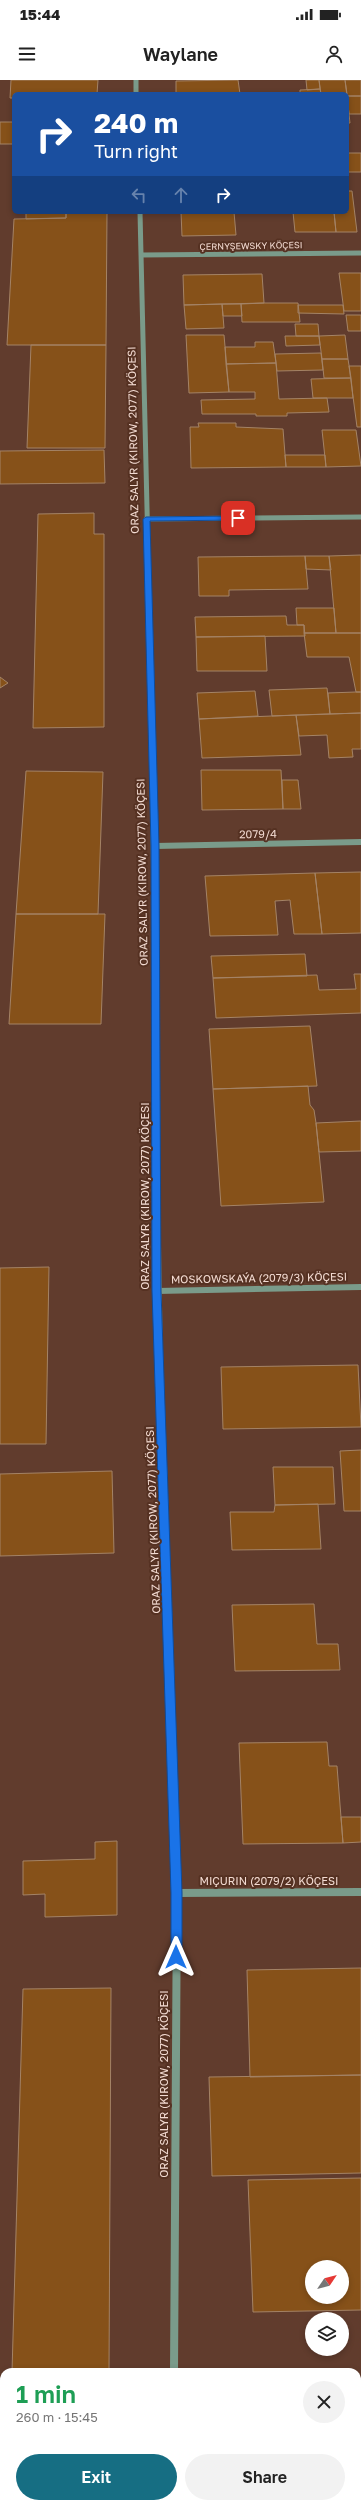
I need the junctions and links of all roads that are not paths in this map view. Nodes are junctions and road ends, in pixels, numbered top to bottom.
1 (136, 80) edge
2 (136, 92) edge
3 (140, 214) edge
4 (361, 253) edge
5 (141, 255) junction
6 (361, 517) edge
7 (146, 519) junction
8 (361, 842) edge
9 (155, 846) junction
10 (361, 1287) edge
11 (157, 1291) junction
12 (361, 1892) edge
13 (177, 1893) junction
14 (174, 2368) edge

1 - 2 street
3 - 5 street, ORAZ SALYR (KIROW, 2077) KÖÇESI
4 - 5 street, ÇERNYŞEWSKY KÖÇESI
5 - 7 street, ORAZ SALYR (KIROW, 2077) KÖÇESI
6 - 7 street
7 - 9 street, ORAZ SALYR (KIROW, 2077) KÖÇESI
8 - 9 street, 2079/4 / 2079/4
9 - 11 street, ORAZ SALYR (KIROW, 2077) KÖÇESI
10 - 11 street, MOSKOWSKAÝA (2079/3) KÖÇESI
11 - 13 street, ORAZ SALYR (KIROW, 2077) KÖÇESI
12 - 13 street, MIÇURIN (2079/2) KÖÇESI
13 - 14 street, ORAZ SALYR (KIROW, 2077) KÖÇESI

